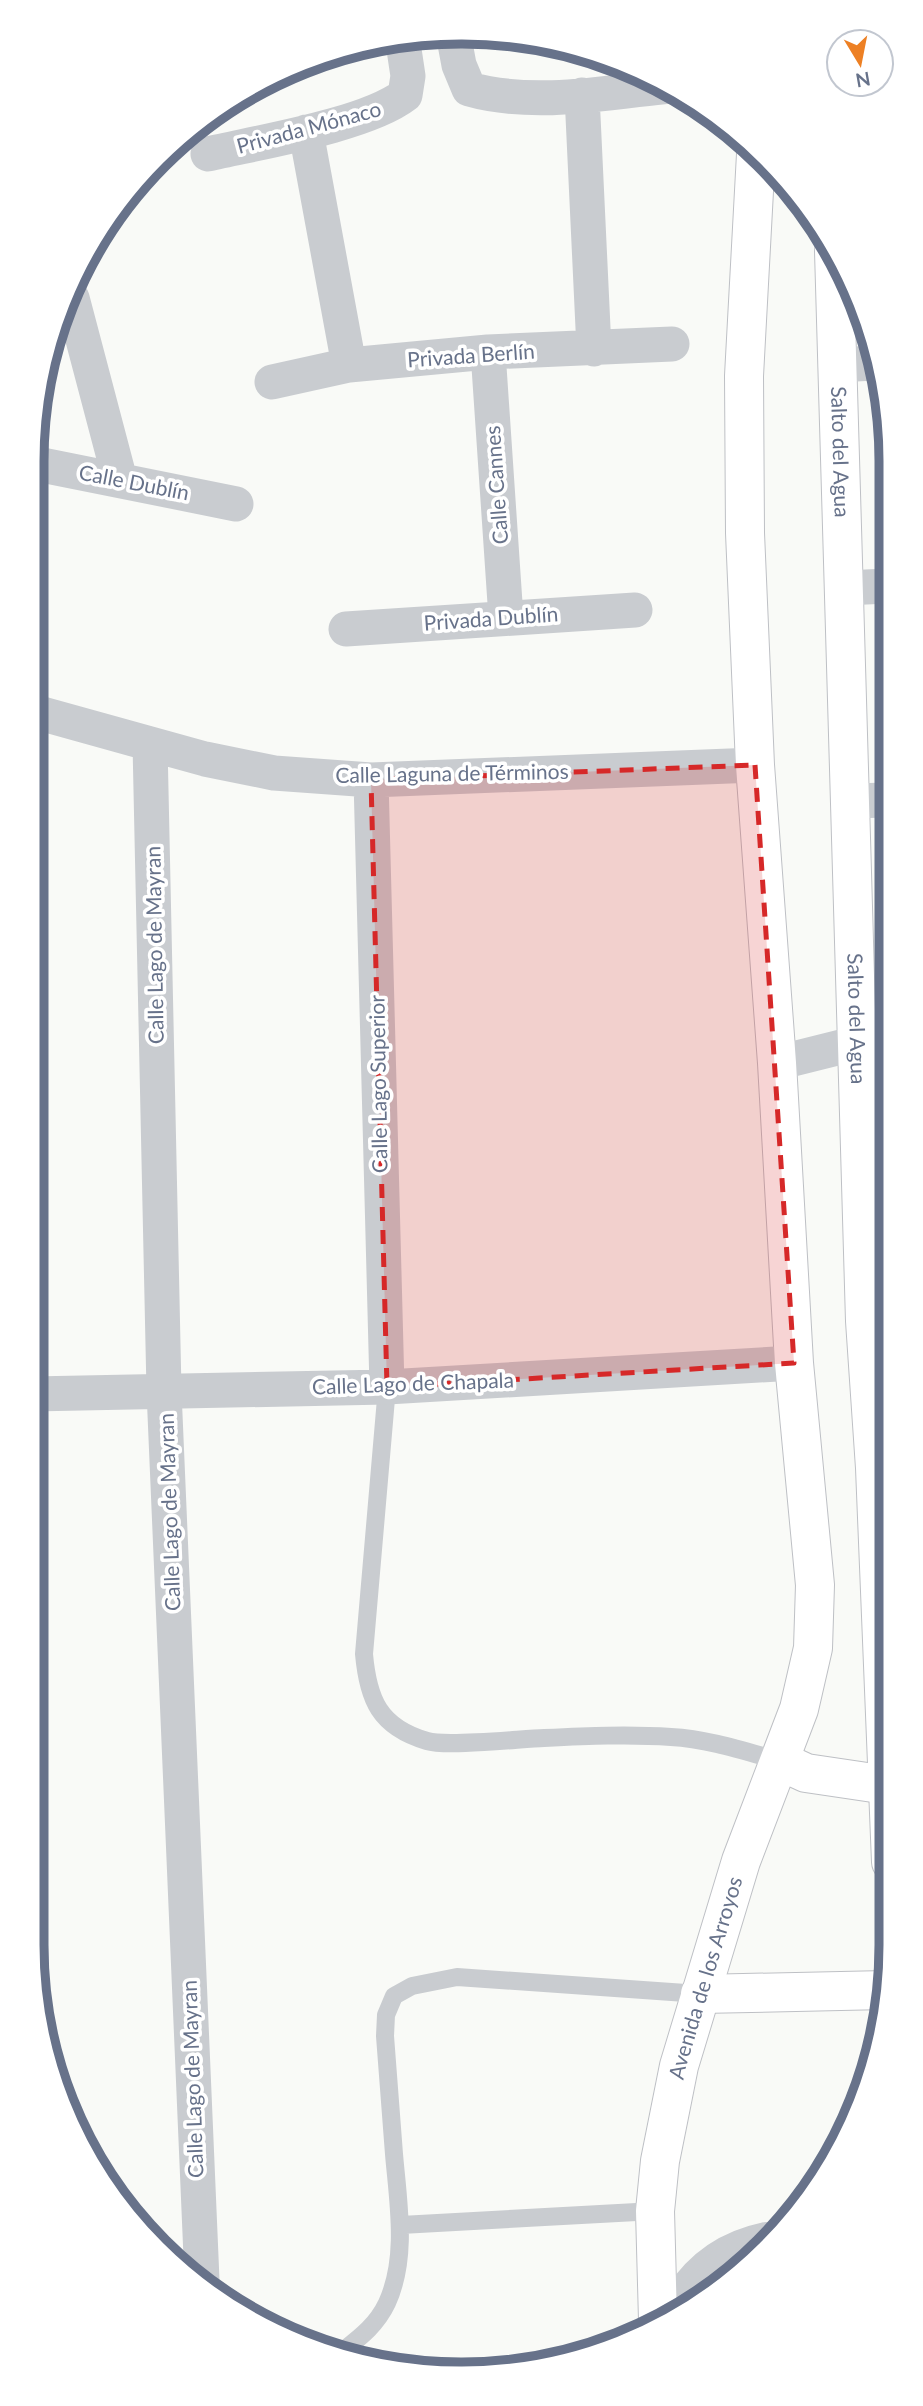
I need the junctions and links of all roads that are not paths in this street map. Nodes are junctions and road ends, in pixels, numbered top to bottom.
1 (455, 44) edge
2 (404, 48) edge
3 (648, 88) edge
4 (582, 95) junction
5 (306, 132) junction
6 (208, 154) dead end
7 (755, 165) edge
8 (834, 274) edge
9 (74, 306) edge
10 (672, 344) dead end
11 (594, 349) junction
12 (488, 352) junction
13 (867, 363) edge
14 (349, 365) junction
15 (836, 365) junction
16 (272, 382) dead end
17 (44, 465) edge
18 (120, 480) junction
19 (236, 504) dead end
20 (879, 586) edge
21 (844, 588) junction
22 (635, 610) dead end
23 (506, 618) junction
24 (346, 629) dead end
25 (44, 713) edge
26 (150, 744) junction
27 (755, 765) junction
28 (372, 780) junction
29 (879, 800) edge
30 (849, 802) junction
31 (873, 1039) edge
32 (777, 1063) junction
33 (876, 1248) edge
34 (879, 1342) edge
35 (794, 1363) junction
36 (387, 1387) junction
37 (164, 1391) junction
38 (44, 1394) edge
39 (780, 1762) junction
40 (879, 1784) edge
41 (877, 1990) edge
42 (700, 1994) junction
43 (655, 2211) junction
44 (401, 2225) junction
45 (752, 2245) edge
46 (202, 2272) edge
47 (681, 2300) edge
48 (657, 2313) edge
49 (348, 2347) edge

1 - 4 street
2 - 5 street, Privada Mónaco
3 - 4 street
4 - 11 street
5 - 6 street, Privada Mónaco
5 - 14 street
7 - 27 main road
8 - 15 main road, Salto del Agua
9 - 18 street
10 - 11 street, Privada Berlín
11 - 12 street, Privada Berlín
12 - 14 street, Privada Berlín
12 - 23 street, Calle Cannes
13 - 15 street
14 - 16 street, Privada Berlín
15 - 21 main road, Salto del Agua
17 - 18 street, Calle Dublín
18 - 19 street, Calle Dublín
20 - 21 street
21 - 30 main road, Salto del Agua
22 - 23 street, Privada Dublín
23 - 24 street, Privada Dublín
25 - 26 street, Calle Laguna de Términos
26 - 28 street, Calle Laguna de Términos
26 - 37 street, Calle Lago de Mayran
27 - 28 street, Calle Laguna de Términos
27 - 32 main road
28 - 36 street, Calle Lago Superior
29 - 30 street
30 - 31 main road, Salto del Agua
31 - 32 street
31 - 33 main road, Salto del Agua
32 - 35 main road
33 - 34 main road, Salto del Agua
35 - 36 street, Calle Lago de Chapala
35 - 39 main road, Avenida de los Arroyos
36 - 37 street, Calle Lago de Chapala
36 - 39 lane
37 - 38 street, Calle Lago de Chapala
37 - 46 street, Calle Lago de Mayran
39 - 40 main road
39 - 42 main road, Avenida de los Arroyos
41 - 42 main road
42 - 43 main road, Avenida de los Arroyos
42 - 44 lane
43 - 44 lane
43 - 48 main road, Avenida de los Arroyos
44 - 49 lane
45 - 47 street

